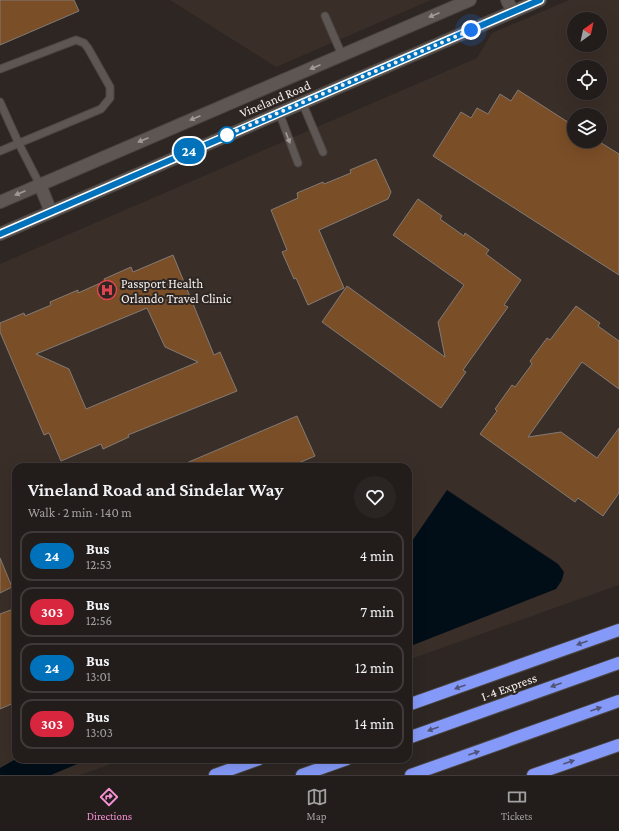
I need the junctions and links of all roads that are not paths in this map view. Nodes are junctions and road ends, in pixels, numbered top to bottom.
1 (470, 0) edge
2 (507, 0) edge
3 (540, 0) edge
4 (513, 12) junction
5 (325, 16) dead end
6 (342, 55) junction
7 (0, 68) edge
8 (302, 102) junction
9 (1, 104) edge
10 (278, 112) junction
11 (19, 144) junction
12 (0, 151) edge
13 (323, 152) dead end
14 (298, 163) dead end
15 (40, 185) junction
16 (0, 202) edge
17 (51, 212) junction
18 (0, 234) edge
19 (619, 630) edge
20 (619, 663) edge
21 (619, 701) edge
22 (412, 704) edge
23 (412, 737) edge
24 (619, 745) edge
25 (248, 763) edge
26 (336, 763) edge
27 (215, 775) edge
28 (302, 775) edge
29 (411, 775) edge
30 (533, 775) edge

1 -> 6 street, Vineland Road
2 - 4 street
3 - 4 street, Vineland Road
4 - 8 street, Vineland Road
5 - 6 lane
6 -> 15 street, Vineland Road
7 - 11 lane
8 - 10 street, Vineland Road
8 - 13 lane
9 - 11 lane
10 -> 14 lane
10 - 17 street, Vineland Road
11 - 12 lane
11 - 15 lane
15 -> 16 street, Vineland Road
15 - 17 street
17 - 18 street, Vineland Road
19 -> 22 highway
20 -> 23 highway, I-4 Express
29 -> 21 highway
30 -> 24 highway
25 - 27 highway
26 - 28 highway

